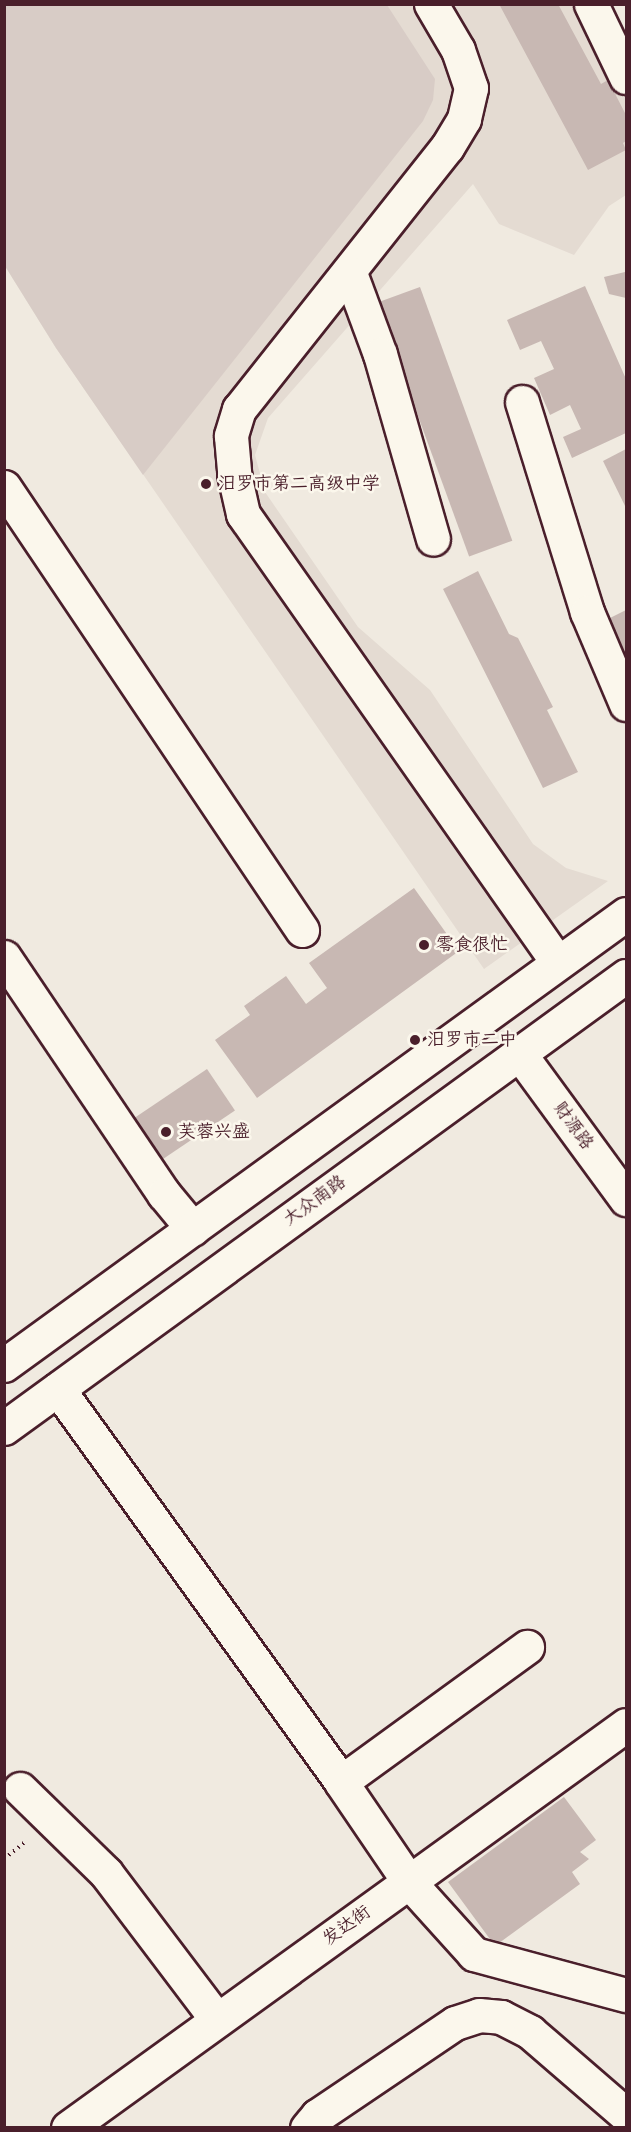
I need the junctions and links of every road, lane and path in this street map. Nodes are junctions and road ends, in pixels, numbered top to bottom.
1 (431, 4) edge
2 (591, 4) edge
3 (627, 76) edge
4 (350, 273) junction
5 (522, 402) dead end
6 (4, 487) edge
7 (433, 539) dead end
8 (627, 704) edge
9 (627, 914) edge
10 (302, 930) dead end
11 (4, 957) edge
12 (558, 963) junction
13 (627, 976) edge
14 (519, 1053) junction
15 (627, 1199) edge
16 (193, 1229) junction
17 (4, 1365) edge
18 (58, 1389) junction
19 (4, 1428) edge
20 (527, 1647) dead end
21 (627, 1725) edge
22 (341, 1782) junction
23 (20, 1789) dead end
24 (409, 1882) junction
25 (627, 1995) edge
26 (217, 2020) junction
27 (627, 2115) edge
28 (69, 2127) edge
29 (307, 2127) edge

1 - 4 street
2 - 3 street
4 - 7 street
4 - 12 street
5 - 8 street
6 - 10 street
9 - 12 street
11 - 16 street
12 - 16 street
13 - 14 street, 大众南路
14 - 15 street, 财源路
14 - 18 street, 大众南路
16 - 17 street
18 - 19 street, 大众南路
18 - 22 street
20 - 22 street
21 - 24 street, 发达街
22 - 24 street
23 - 26 street
24 - 25 street
24 - 26 street, 发达街
26 - 28 street, 发达街
27 - 29 street

